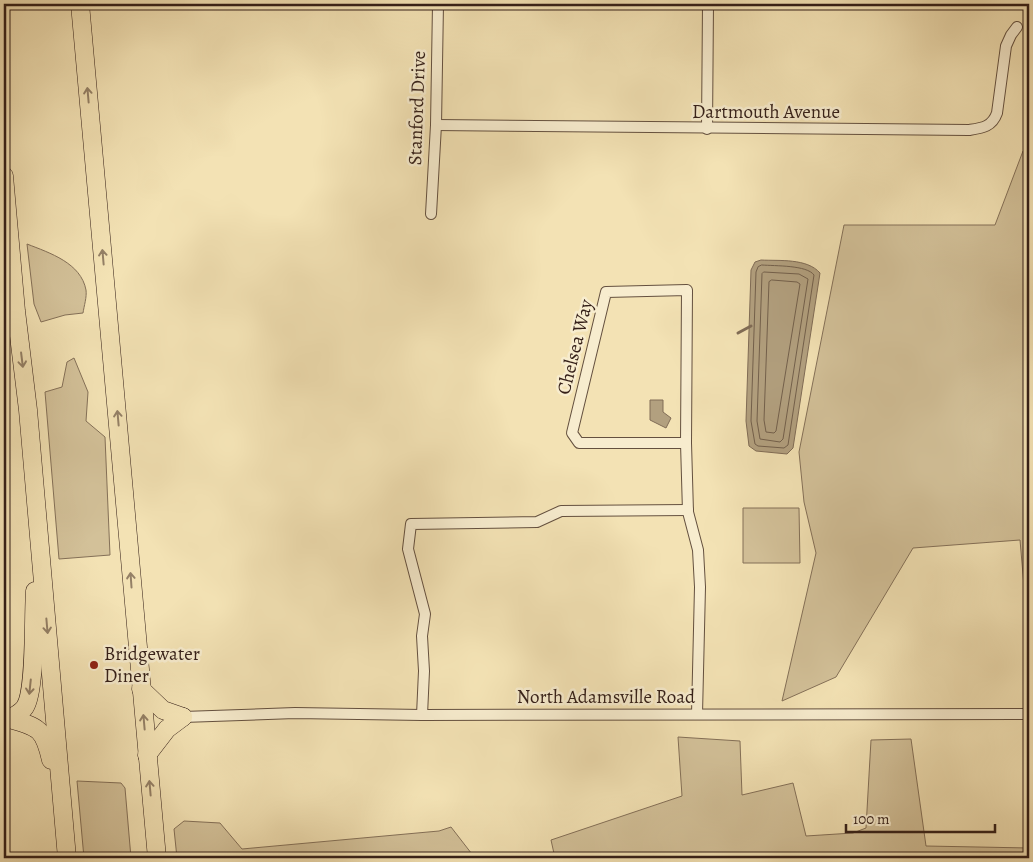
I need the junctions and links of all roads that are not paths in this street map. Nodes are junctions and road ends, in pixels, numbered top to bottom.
1 (80, 4) edge
2 (438, 4) edge
3 (708, 4) edge
4 (1017, 26) dead end
5 (436, 126) junction
6 (707, 129) junction
7 (4, 176) edge
8 (431, 214) dead end
9 (686, 443) junction
10 (688, 510) junction
11 (40, 541) junction
12 (141, 689) junction
13 (697, 714) junction
14 (1029, 714) edge
15 (422, 715) junction
16 (183, 717) junction
17 (7, 719) edge
18 (147, 755) junction
19 (63, 814) junction
20 (67, 858) edge
21 (157, 858) edge

12 -> 1 highway
2 - 5 street, Stanford Drive
3 - 6 street
4 - 6 street, Dartmouth Avenue
5 - 6 street, Dartmouth Avenue
5 - 8 street, Stanford Drive
7 -> 11 highway
9 - 9 street, Chelsea Way
9 - 10 street, Chelsea Way
10 - 13 street, Chelsea Way
10 - 15 street
11 -> 17 highway
11 -> 19 highway
12 - 16 highway
18 -> 12 highway
13 - 14 street, North Adamsville Road
13 - 15 street, North Adamsville Road
15 - 16 street, North Adamsville Road
16 - 18 highway
17 - 19 highway
21 -> 18 highway
19 - 20 highway

